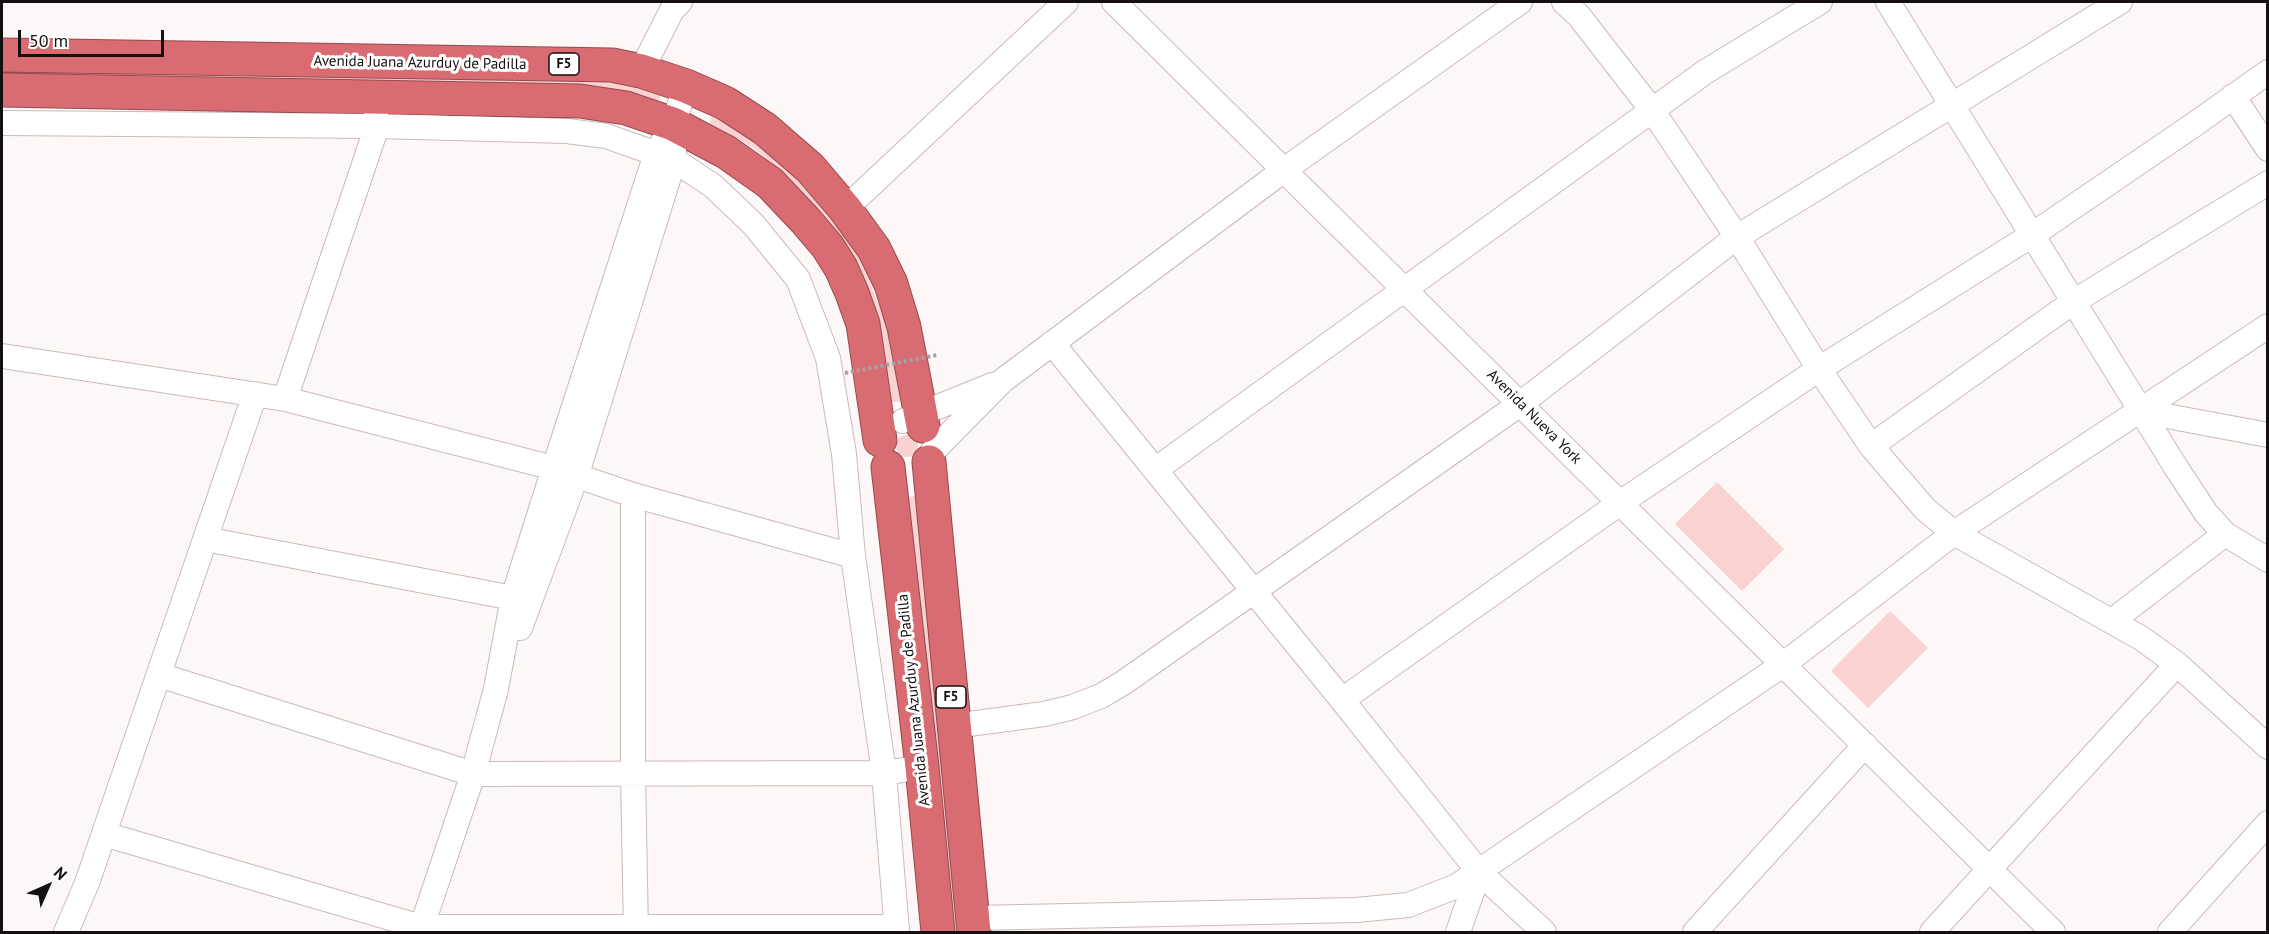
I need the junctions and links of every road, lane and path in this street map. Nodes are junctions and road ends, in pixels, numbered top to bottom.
1 (680, 2) edge
2 (1066, 2) edge
3 (1114, 2) edge
4 (1520, 2) edge
5 (1564, 2) edge
6 (1820, 2) edge
7 (1888, 2) edge
8 (2120, 2) edge
9 (2, 55) edge
10 (641, 71) junction
11 (2268, 72) edge
12 (686, 86) junction
13 (2, 90) edge
14 (2233, 96) junction
15 (1953, 106) junction
16 (1652, 110) junction
17 (376, 111) junction
18 (2, 123) edge
19 (673, 124) junction
20 (2268, 149) edge
21 (665, 157) junction
22 (1284, 170) junction
23 (2268, 183) edge
24 (845, 209) junction
25 (2032, 235) junction
26 (1737, 237) junction
27 (1404, 290) junction
28 (2073, 302) junction
29 (2268, 326) edge
30 (1052, 343) junction
31 (937, 355) dead end
32 (2, 356) edge
33 (1820, 369) junction
34 (845, 373) dead end
35 (1002, 381) junction
36 (255, 394) junction
37 (285, 399) junction
38 (1520, 404) junction
39 (2140, 411) junction
40 (2268, 435) edge
41 (911, 440) junction
42 (1871, 446) junction
43 (1155, 470) junction
44 (565, 472) junction
45 (633, 495) junction
46 (1620, 503) junction
47 (1954, 533) junction
48 (2225, 534) junction
49 (205, 539) junction
50 (853, 556) junction
51 (2268, 560) edge
52 (1254, 592) junction
53 (513, 598) junction
54 (2112, 621) junction
55 (1784, 664) junction
56 (2176, 664) junction
57 (159, 675) junction
58 (496, 689) junction
59 (1342, 700) junction
60 (954, 726) junction
61 (1865, 745) junction
62 (2268, 747) edge
63 (922, 767) junction
64 (884, 773) junction
65 (473, 774) junction
66 (633, 774) junction
67 (2268, 823) edge
68 (104, 834) junction
69 (1990, 870) junction
70 (1479, 872) junction
71 (986, 926) edge
72 (421, 930) edge
73 (897, 930) edge
74 (636, 931) edge
75 (66, 933) edge
76 (938, 933) edge
77 (1458, 933) edge
78 (1544, 933) edge
79 (1695, 933) edge
80 (1932, 933) edge
81 (2053, 933) edge
82 (2170, 933) edge

1 - 10 street
2 - 24 street
3 - 22 street, Avenida Nueva York
4 - 22 street
5 - 16 street
6 - 16 street
7 - 15 street
8 - 15 street
9 - 10 highway, Avenida Juana Azurduy de Padilla / F5
10 - 12 highway, Avenida Juana Azurduy de Padilla / F5
11 - 14 street
12 - 19 street
12 - 24 highway, Avenida Juana Azurduy de Padilla / F5
13 - 17 highway, Avenida Juana Azurduy de Padilla / F5
14 - 20 street
14 - 25 street
15 - 25 street
15 - 26 street
16 - 26 street
16 - 27 street
17 - 18 street
17 - 19 highway, Avenida Juana Azurduy de Padilla / F5
17 - 21 street
17 - 37 street
19 - 21 street
19 - 41 highway, Avenida Juana Azurduy de Padilla / F5
21 - 44 street
21 - 50 street
22 - 27 street, Avenida Nueva York
22 - 30 street
23 - 28 street
24 - 41 highway, Avenida Juana Azurduy de Padilla / F5
25 - 28 street
25 - 33 street
26 - 33 street
26 - 38 street
27 - 38 street, Avenida Nueva York
27 - 43 street
28 - 39 street
28 - 42 street
29 - 39 street
30 - 35 street
30 - 43 street
31 - 34 path, bridge
32 - 36 street
33 - 42 street
33 - 46 street
35 - 41 street
35 - 41 street
36 - 37 street
36 - 49 street
37 - 44 street
38 - 46 street, Avenida Nueva York
38 - 52 street
39 - 40 street
39 - 47 street
39 - 48 street
41 - 60 highway, Avenida Juana Azurduy de Padilla / F5
41 - 63 highway, Avenida Juana Azurduy de Padilla / F5
42 - 47 street
43 - 52 street
44 - 45 street
44 - 53 street
44 - 58 street
45 - 50 street
45 - 66 street
46 - 55 street, Avenida Nueva York
46 - 59 street
47 - 54 street
47 - 55 street
48 - 51 street
48 - 54 street
49 - 53 street
49 - 57 street
50 - 64 street
52 - 59 street
52 - 60 street
53 - 58 street
54 - 56 street
55 - 61 street, Avenida Nueva York
55 - 70 street
56 - 62 street
56 - 69 street
57 - 65 street
57 - 68 street
58 - 65 street
59 - 70 street
60 - 71 highway, Avenida Juana Azurduy de Padilla / F5
61 - 69 street, Avenida Nueva York
61 - 79 street
63 - 64 street
63 - 76 highway, Avenida Juana Azurduy de Padilla / F5
64 - 66 street
64 - 73 street
65 - 66 street
65 - 72 street
66 - 74 street
67 - 82 street
68 - 72 street
68 - 75 street
69 - 80 street
69 - 81 street, Avenida Nueva York
70 - 71 street
70 - 77 street
70 - 78 street
72 - 74 street
73 - 74 street

